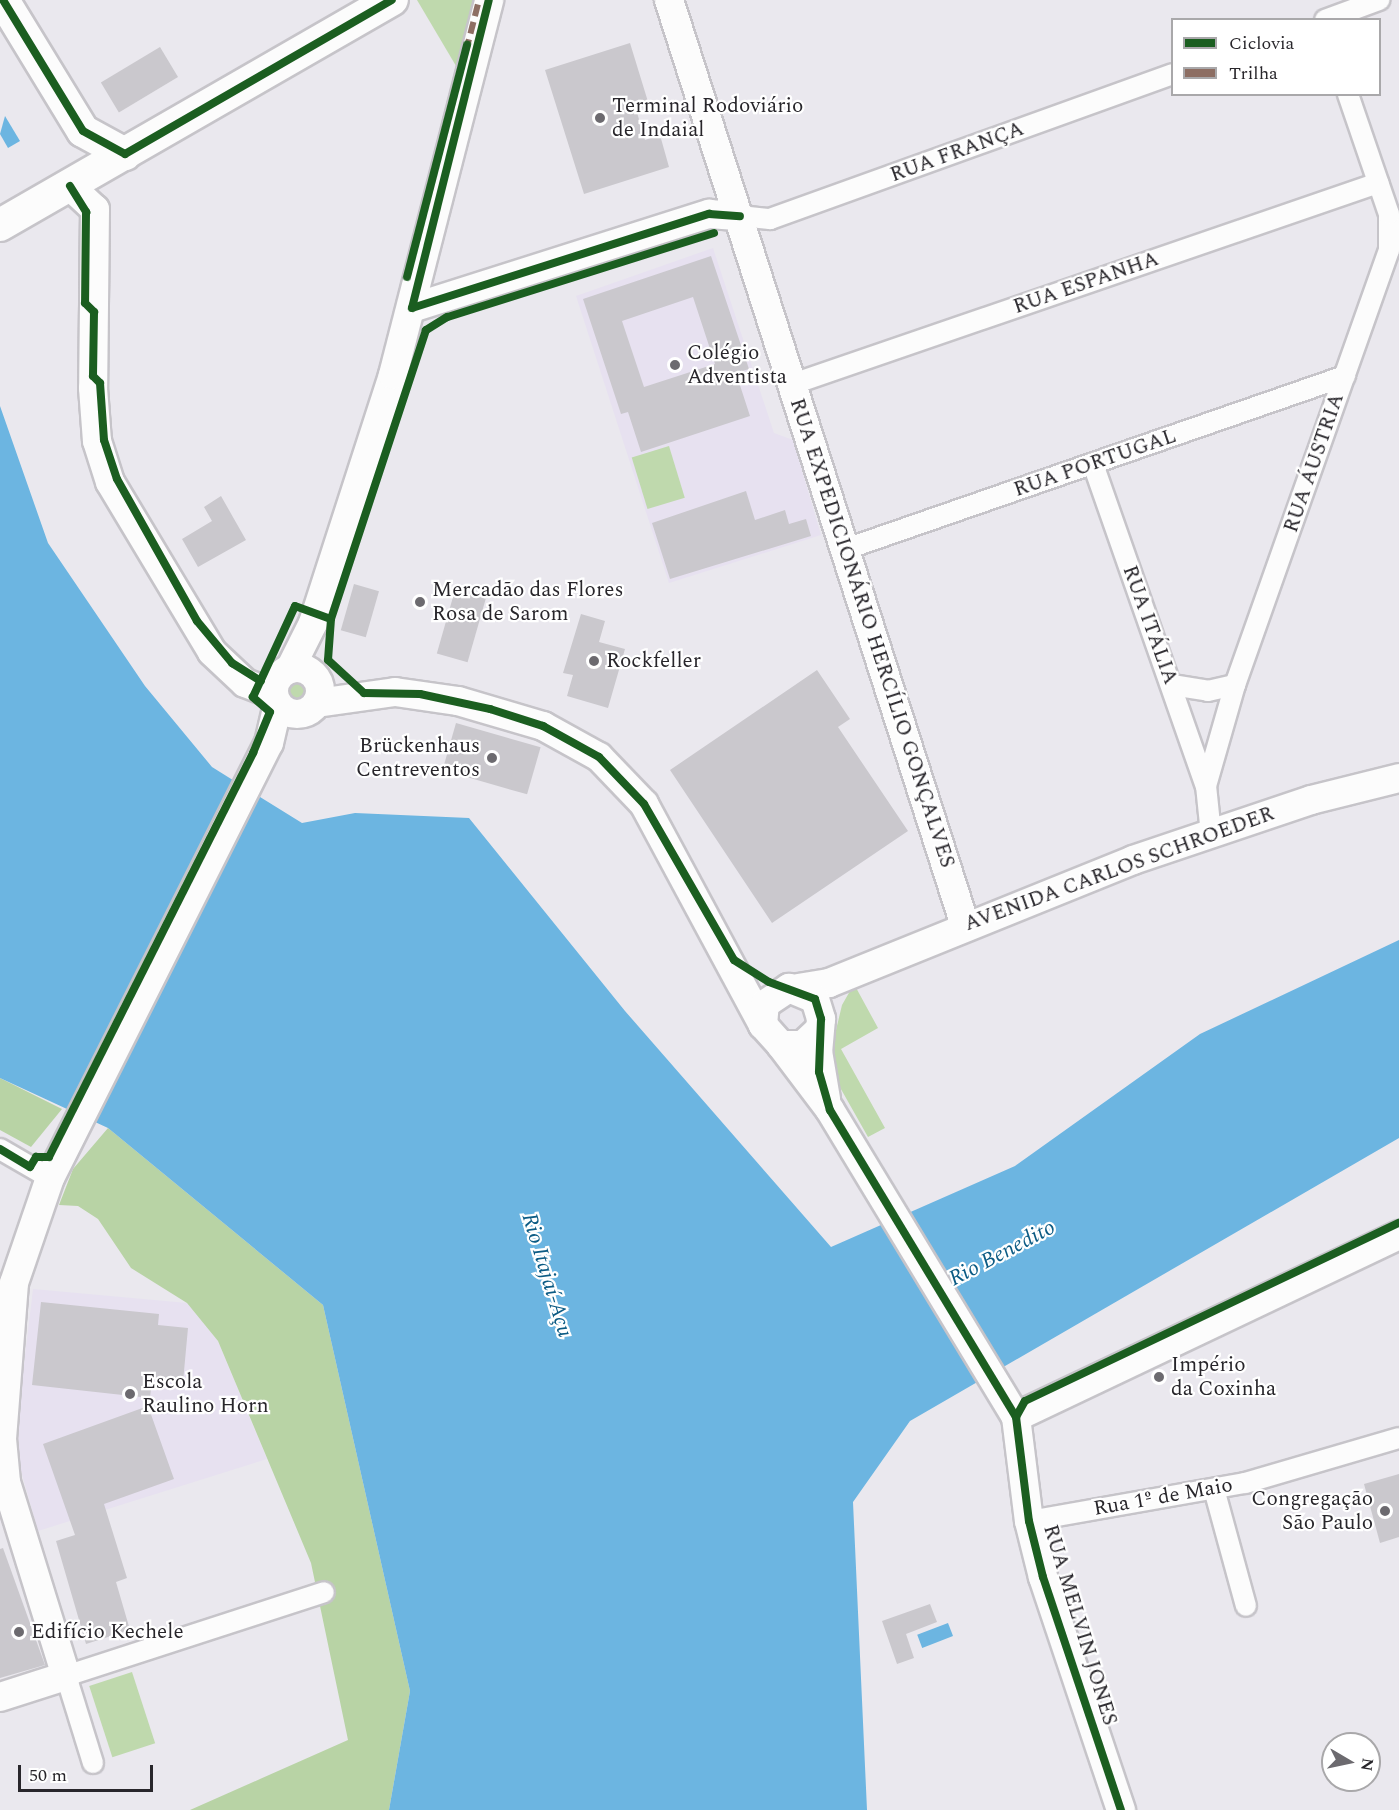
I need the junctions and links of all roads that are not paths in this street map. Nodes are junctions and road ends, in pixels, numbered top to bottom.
1 (3, 0) edge
2 (392, 0) edge
3 (489, 0) edge
4 (669, 0) edge
5 (1379, 0) edge
6 (1330, 18) edge
7 (1171, 75) edge
8 (1349, 96) edge
9 (83, 131) junction
10 (125, 154) junction
11 (1378, 183) junction
12 (70, 186) junction
13 (740, 216) junction
14 (0, 225) edge
15 (412, 308) junction
16 (1345, 376) junction
17 (793, 384) junction
18 (1093, 464) junction
19 (846, 549) junction
20 (1172, 685) junction
21 (1235, 686) junction
22 (299, 692) junction
23 (1399, 778) edge
24 (1206, 786) junction
25 (1211, 834) junction
26 (964, 925) junction
27 (721, 944) junction
28 (844, 977) junction
29 (794, 988) junction
30 (820, 1025) junction
31 (772, 1035) junction
32 (830, 1110) junction
33 (0, 1149) edge
34 (50, 1178) junction
35 (1399, 1235) edge
36 (1016, 1416) junction
37 (1399, 1438) edge
38 (1, 1440) edge
39 (3, 1481) edge
40 (1214, 1489) junction
41 (1029, 1521) junction
42 (324, 1592) dead end
43 (1246, 1606) dead end
44 (66, 1676) junction
45 (0, 1697) edge
46 (93, 1763) dead end
47 (1121, 1810) edge

1 - 9 main road
2 - 10 main road
3 - 15 main road
4 - 13 main road, RUA EXPEDICIONÁRIO HERCÍLIO GONÇALVES
5 - 6 street
7 - 13 street, RUA FRANÇA
8 - 11 street, RUA ÁUSTRIA
9 - 10 main road
9 - 12 main road
10 - 12 main road
11 - 16 street, RUA ÁUSTRIA
11 - 17 street, RUA ESPANHA
12 - 14 main road
12 - 22 main road
13 - 15 main road
13 - 17 main road, RUA EXPEDICIONÁRIO HERCÍLIO GONÇALVES
15 - 22 main road
16 - 18 street, RUA PORTUGAL
16 - 21 street, RUA ÁUSTRIA
17 - 19 main road, RUA EXPEDICIONÁRIO HERCÍLIO GONÇALVES
18 - 19 street, RUA PORTUGAL
18 - 20 street, RUA ITÁLIA
19 - 26 main road, RUA EXPEDICIONÁRIO HERCÍLIO GONÇALVES
20 - 21 street
20 - 24 street, RUA ITÁLIA
21 - 24 street, RUA ÁUSTRIA
22 - 27 main road
22 - 34 main road
23 - 25 main road, AVENIDA CARLOS SCHROEDER
24 - 25 street, RUA ÁUSTRIA
25 - 26 main road, AVENIDA CARLOS SCHROEDER
26 - 28 main road, AVENIDA CARLOS SCHROEDER
27 - 29 main road
27 - 31 main road
28 - 29 main road, AVENIDA CARLOS SCHROEDER
28 - 30 main road
29 - 30 main road
29 - 31 main road
30 - 31 main road
30 - 32 main road
31 - 32 main road
32 - 36 main road, RUA MELVIN JONES
33 - 34 street
34 - 38 main road
35 - 36 main road
36 - 41 main road, RUA MELVIN JONES
37 - 40 street, Rua 1º de Maio
38 - 39 main road
39 - 44 main road
40 - 41 street, Rua 1º de Maio
40 - 43 street
41 - 47 main road, RUA MELVIN JONES
42 - 44 street
44 - 45 main road
44 - 46 street

